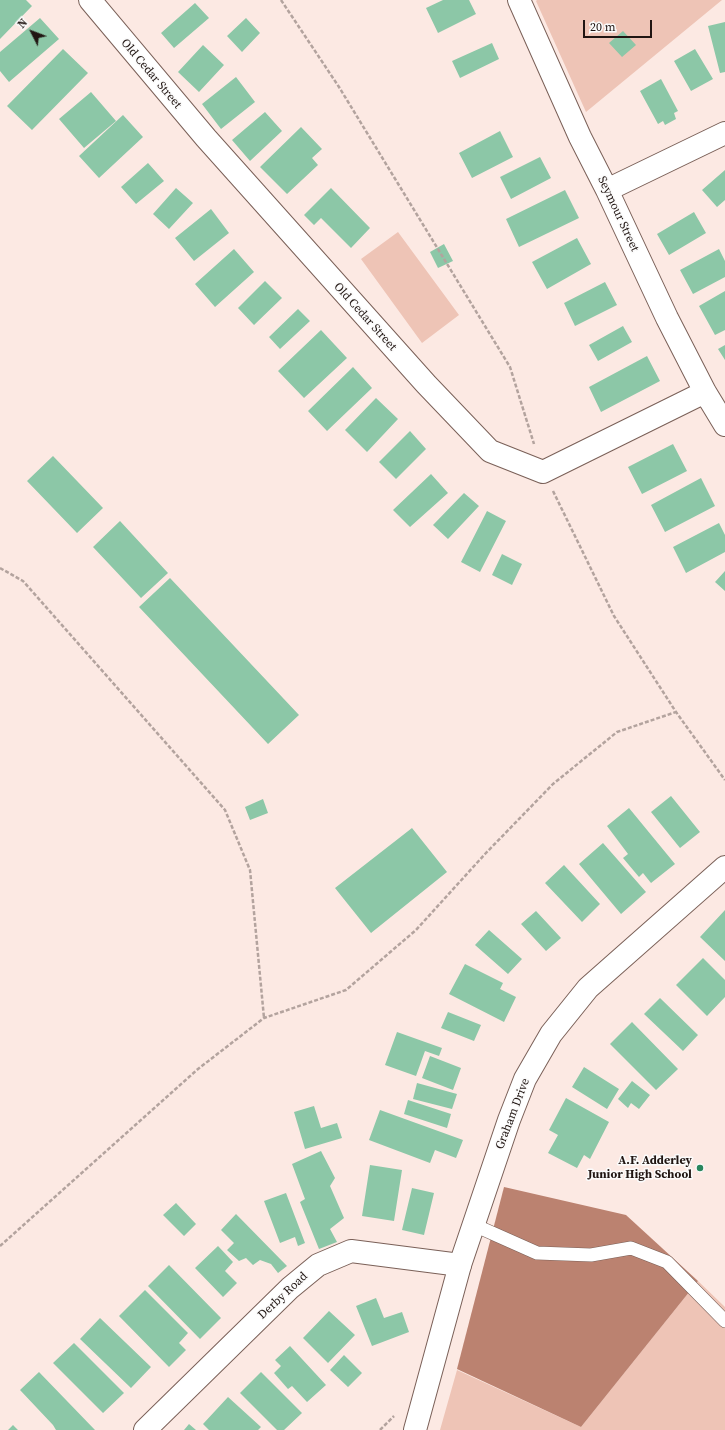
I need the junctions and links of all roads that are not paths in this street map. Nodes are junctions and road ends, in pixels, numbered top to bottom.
1 (90, 0) edge
2 (519, 0) edge
3 (725, 133) edge
4 (607, 190) junction
5 (705, 392) junction
6 (725, 425) edge
7 (725, 867) edge
8 (474, 1225) junction
9 (460, 1265) junction
10 (725, 1321) edge
11 (145, 1430) edge
12 (415, 1430) edge

1 - 5 street, Old Cedar Street
2 - 4 street, Seymour Street
3 - 4 street
4 - 5 street, Seymour Street
5 - 6 street, Seymour Street
7 - 8 street, Graham Drive
8 - 9 street, Graham Drive
8 - 10 lane
9 - 11 street, Derby Road
9 - 12 street, Graham Drive

